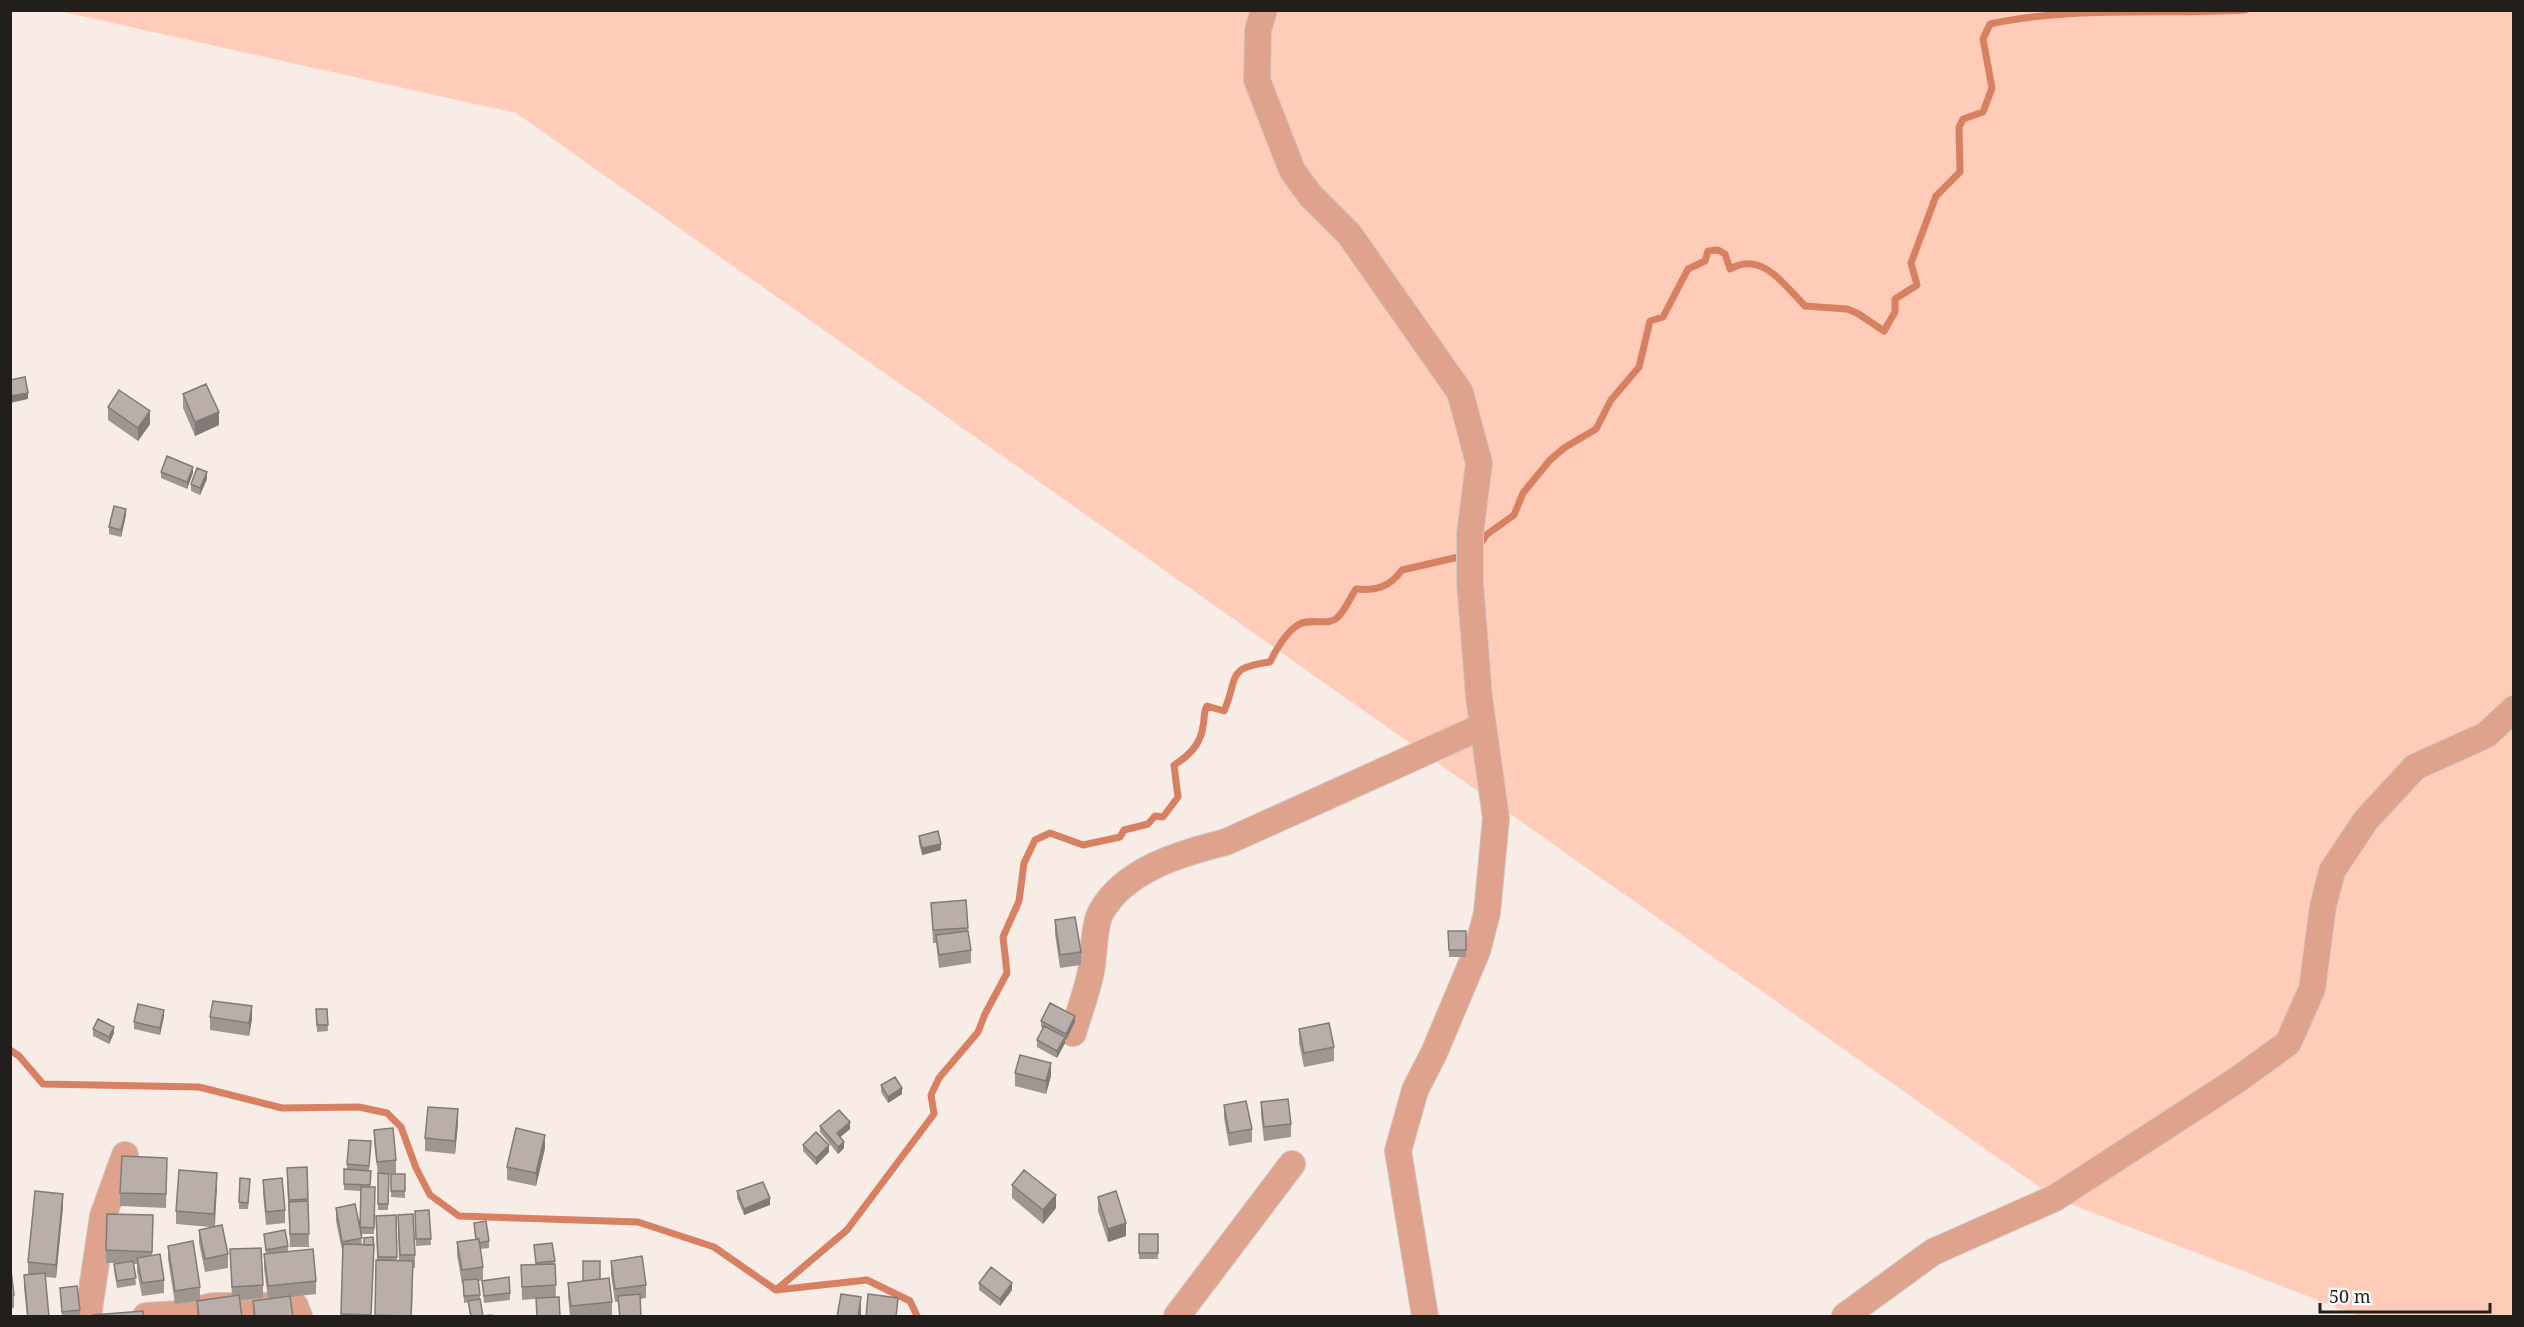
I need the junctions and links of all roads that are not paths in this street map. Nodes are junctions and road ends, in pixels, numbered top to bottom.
1 (1264, 10) edge
2 (2514, 709) edge
3 (1483, 726) junction
4 (1073, 1033) dead end
5 (125, 1155) edge
6 (1292, 1164) dead end
7 (88, 1317) edge
8 (146, 1317) edge
9 (298, 1317) edge
10 (1178, 1317) edge
11 (1425, 1317) edge
12 (1845, 1317) edge

1 - 3 street
2 - 12 street
3 - 4 street
3 - 11 street
5 - 7 street
6 - 10 street
8 - 9 street

